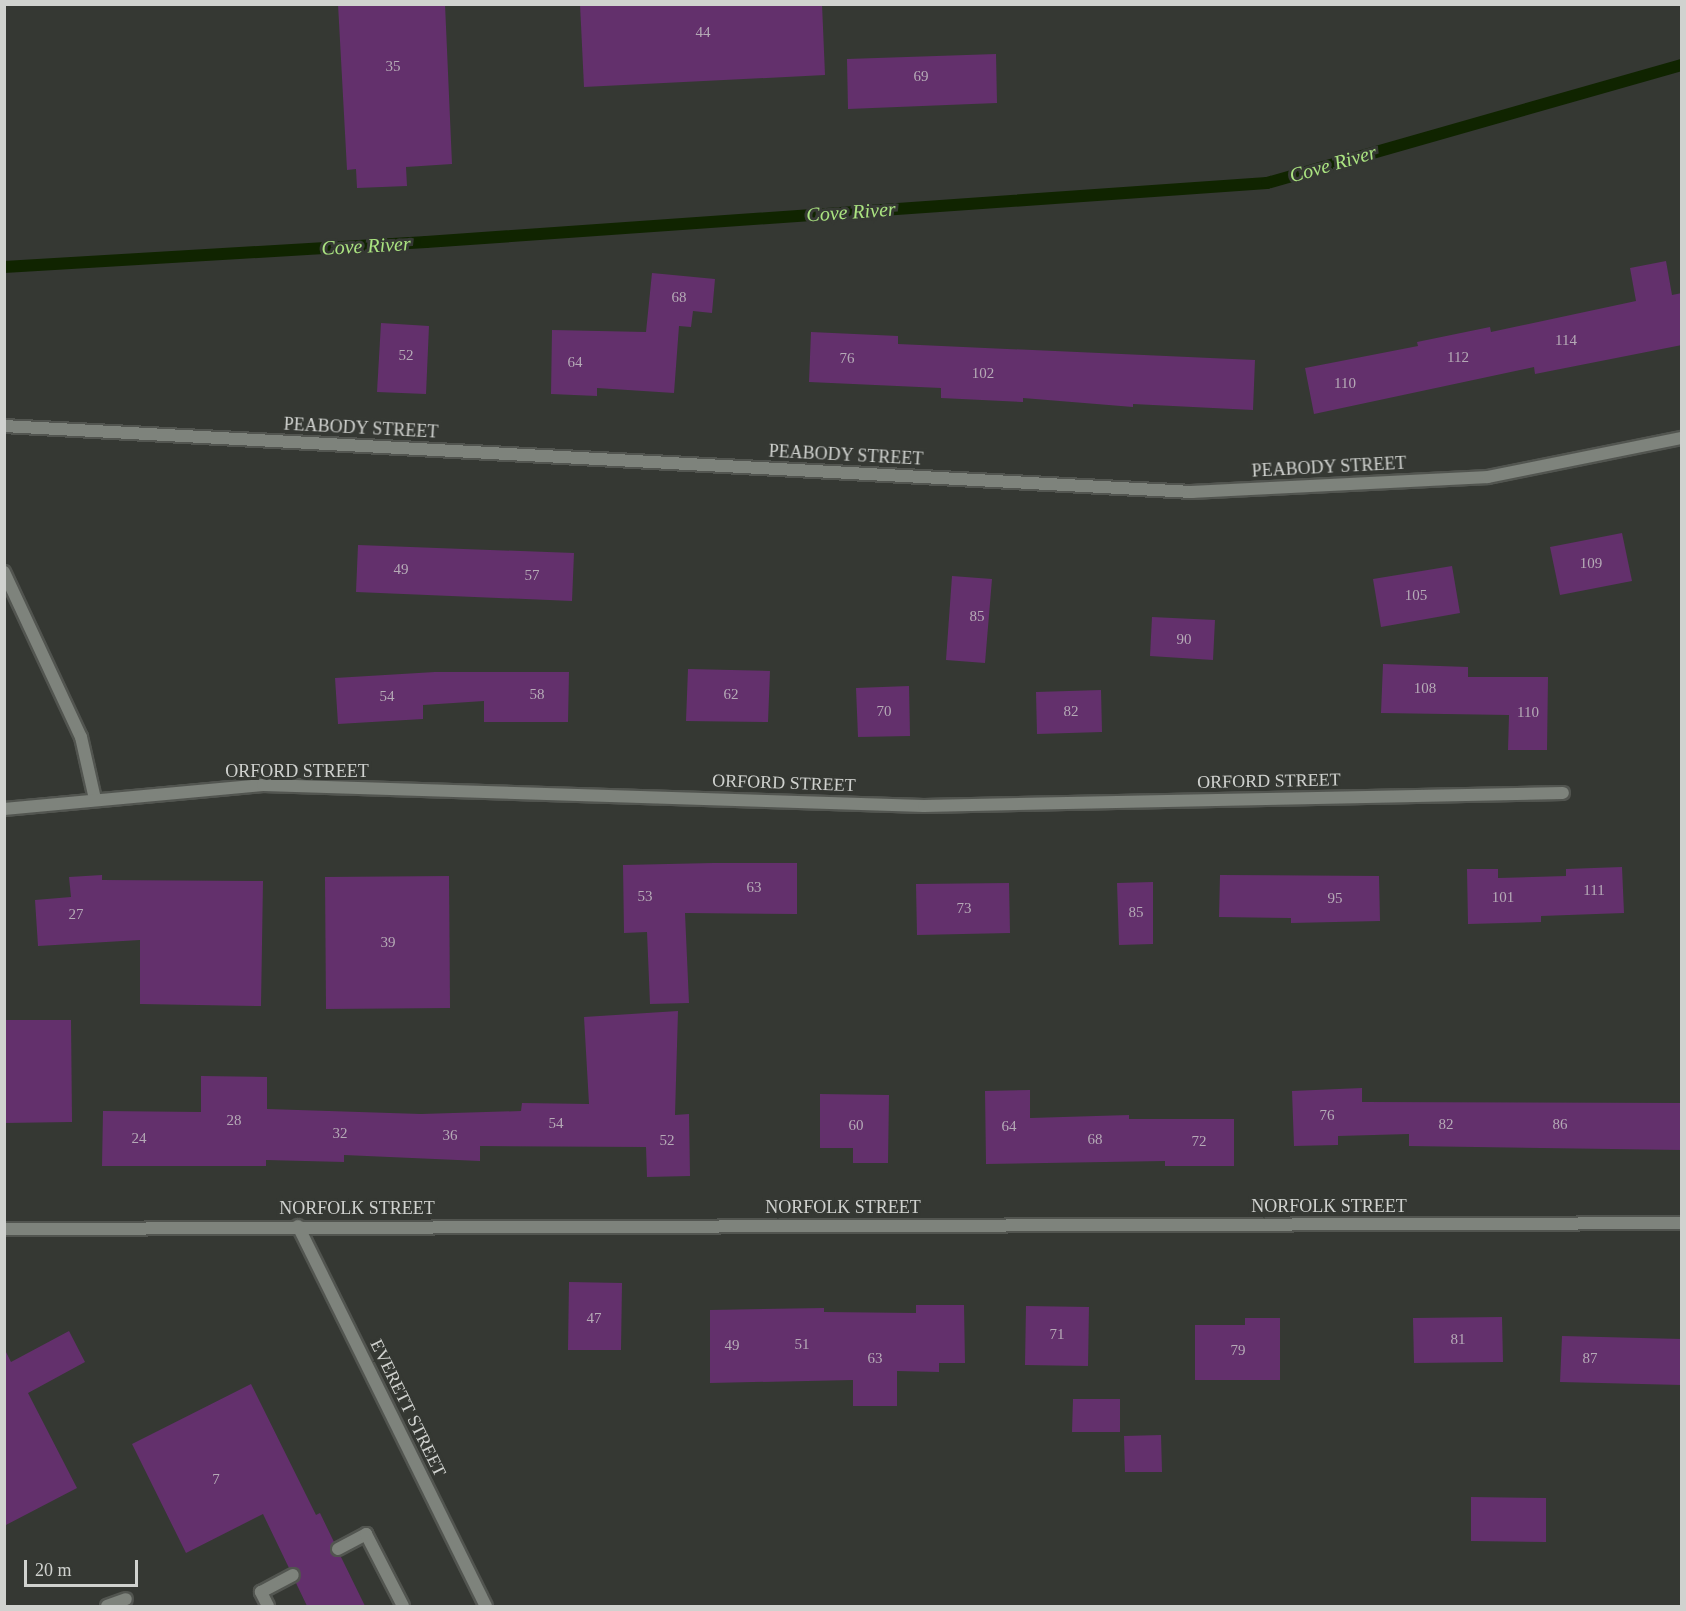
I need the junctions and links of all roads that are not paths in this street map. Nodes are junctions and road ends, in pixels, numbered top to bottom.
1 (4, 426) edge
2 (1682, 438) edge
3 (4, 572) edge
4 (1563, 793) dead end
5 (95, 799) junction
6 (4, 808) edge
7 (1682, 1224) edge
8 (298, 1226) junction
9 (4, 1229) edge
10 (338, 1549) dead end
11 (292, 1575) dead end
12 (126, 1599) dead end
13 (106, 1606) edge
14 (268, 1606) edge
15 (403, 1606) edge
16 (486, 1606) edge

1 - 2 street, PEABODY STREET
3 - 5 street
4 - 5 street, ORFORD STREET
5 - 6 street, ORFORD STREET
7 - 8 street, NORFOLK STREET
8 - 9 street, NORFOLK STREET
8 - 16 street, EVERETT STREET
10 - 15 street
11 - 14 street
12 - 13 street

